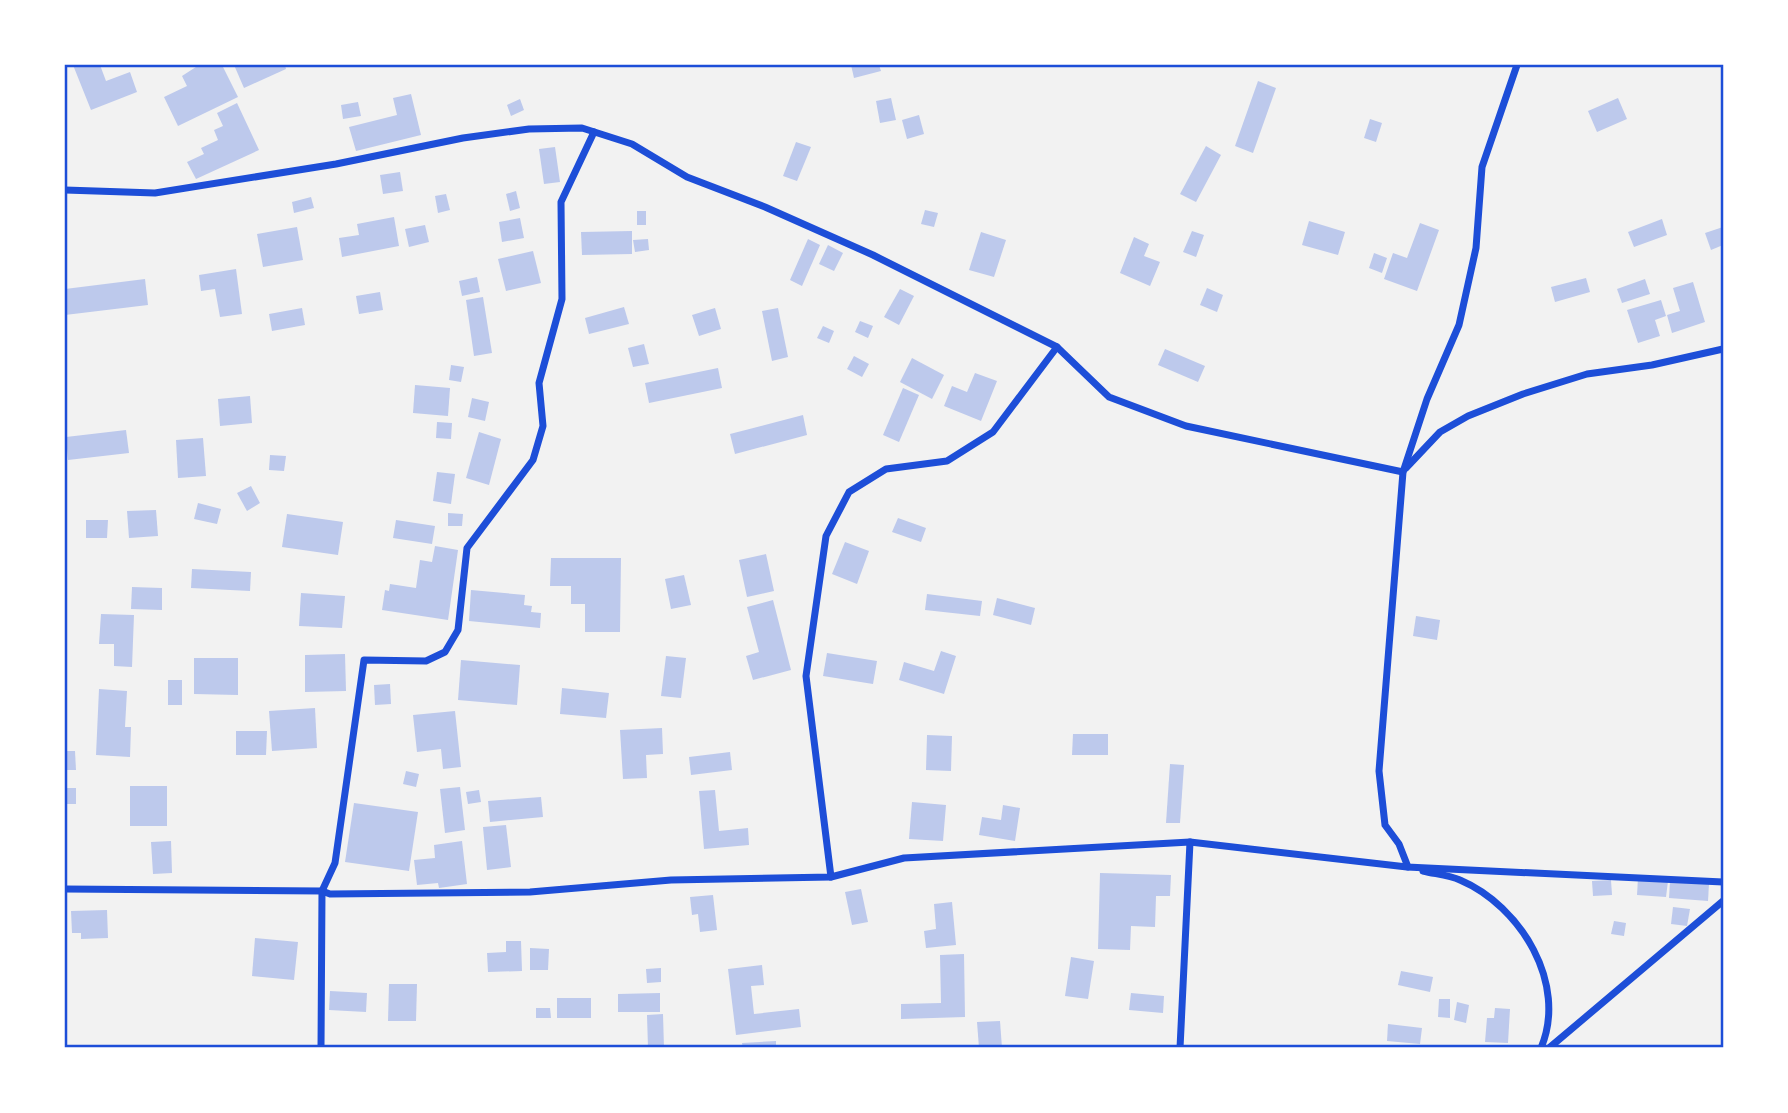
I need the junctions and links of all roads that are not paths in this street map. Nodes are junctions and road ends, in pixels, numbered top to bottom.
1 (1517, 65) edge
2 (594, 132) junction
3 (65, 190) edge
4 (1057, 347) junction
5 (1723, 349) edge
6 (1403, 472) junction
7 (1190, 842) junction
8 (1407, 867) junction
9 (831, 877) junction
10 (1723, 882) edge
11 (65, 889) edge
12 (322, 891) junction
13 (1723, 901) edge
14 (321, 1048) edge
15 (1180, 1048) edge
16 (1541, 1048) edge
17 (1549, 1048) edge

1 - 6 street
2 - 3 street
2 - 4 street
2 - 12 street
4 - 6 street
4 - 9 street
5 - 6 street
6 - 8 street
7 - 8 street
7 - 9 street
7 - 15 street
8 - 10 street
8 - 16 street
9 - 12 street
11 - 12 street
12 - 14 street
13 - 17 street

